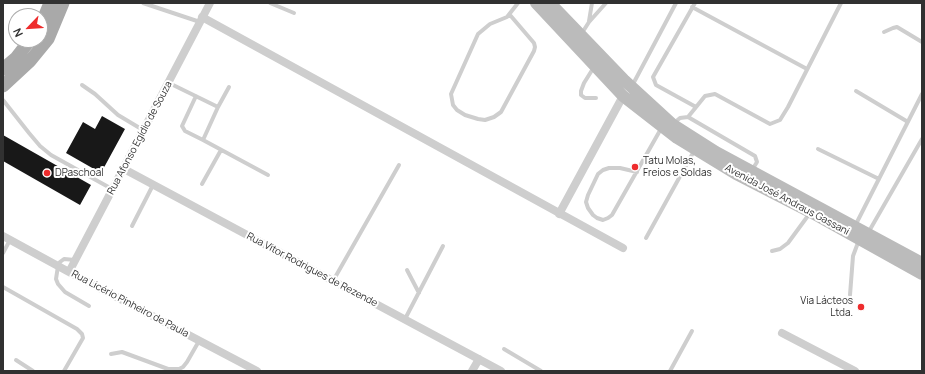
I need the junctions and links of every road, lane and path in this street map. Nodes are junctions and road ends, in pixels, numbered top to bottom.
1 (63, 3) edge
2 (144, 3) edge
3 (210, 3) edge
4 (270, 3) edge
5 (518, 3) edge
6 (536, 3) edge
7 (550, 3) edge
8 (592, 3) edge
9 (606, 3) edge
10 (676, 3) edge
11 (841, 3) edge
12 (693, 5) edge
13 (294, 13) dead end
14 (510, 14) junction
15 (201, 20) junction
16 (589, 22) junction
17 (884, 32) dead end
18 (575, 34) junction
19 (922, 42) edge
20 (24, 48) edge
21 (595, 65) junction
22 (3, 69) edge
23 (808, 69) junction
24 (168, 82) junction
25 (82, 85) dead end
26 (3, 86) edge
27 (229, 87) dead end
28 (628, 91) junction
29 (856, 91) dead end
30 (922, 94) edge
31 (196, 96) junction
32 (596, 98) dead end
33 (3, 100) edge
34 (218, 107) junction
35 (696, 107) junction
36 (688, 117) junction
37 (908, 122) junction
38 (667, 125) junction
39 (144, 130) junction
40 (922, 139) edge
41 (203, 140) junction
42 (695, 149) junction
43 (818, 149) dead end
44 (221, 150) junction
45 (399, 165) dead end
46 (124, 169) junction
47 (637, 172) junction
48 (268, 175) dead end
49 (749, 175) junction
50 (878, 180) junction
51 (153, 184) junction
52 (202, 184) dead end
53 (113, 190) junction
54 (810, 213) junction
55 (559, 214) junction
56 (132, 226) dead end
57 (858, 232) junction
58 (7, 238) edge
59 (646, 238) dead end
60 (443, 246) dead end
61 (622, 248) dead end
62 (772, 251) dead end
63 (3, 253) edge
64 (75, 260) junction
65 (922, 263) edge
66 (58, 266) junction
67 (407, 270) dead end
68 (69, 272) junction
69 (922, 274) edge
70 (333, 281) junction
71 (3, 287) edge
72 (419, 293) junction
73 (850, 295) dead end
74 (89, 306) dead end
75 (405, 320) junction
76 (692, 331) dead end
77 (782, 333) dead end
78 (200, 341) junction
79 (504, 349) dead end
80 (112, 354) dead end
81 (479, 359) junction
82 (16, 360) dead end
83 (490, 368) edge
84 (180, 370) edge
85 (33, 371) edge
86 (64, 371) edge
87 (258, 371) edge
88 (472, 371) edge
89 (501, 371) edge
90 (541, 371) edge
91 (670, 371) edge
92 (855, 371) edge

1 - 26 main road
2 - 15 lane
3 - 15 street, Rua Afonso Egídio de Souza
4 - 13 lane
5 - 14 lane
6 - 18 main road, Avenida José Andraus Gassani
7 - 18 main road, Avenida José Andraus Gassani
8 - 16 lane
9 - 16 lane
10 - 28 lane
11 - 23 lane
12 - 23 lane
12 - 35 lane
14 - 14 lane
15 - 24 street, Rua Afonso Egídio de Souza
15 - 55 street
16 - 18 lane
17 - 19 lane
18 - 21 main road, Avenida José Andraus Gassani
18 - 28 main road, Avenida José Andraus Gassani
20 - 22 main road
21 - 28 main road, Avenida José Andraus Gassani
21 - 32 lane
23 - 35 lane
24 - 31 lane
24 - 39 street, Rua Afonso Egídio de Souza
25 - 39 lane
27 - 34 lane
28 - 38 main road, Avenida José Andraus Gassani
28 - 55 street
29 - 37 lane
30 - 37 lane
31 - 34 lane
31 - 41 lane
33 - 53 lane
34 - 41 lane
35 - 36 lane
36 - 38 lane
36 - 49 lane
37 - 50 lane
38 - 42 main road, Avenida José Andraus Gassani
38 - 47 lane
38 - 49 main road, Avenida José Andraus Gassani
39 - 46 street, Rua Afonso Egídio de Souza
40 - 57 lane
41 - 44 lane
42 - 49 main road, Avenida José Andraus Gassani
42 - 59 lane
43 - 50 lane
44 - 48 lane
44 - 52 lane
45 - 70 lane
46 - 51 street, Rua Vitor Rodrigues de Rezende
46 - 53 street, Rua Afonso Egídio de Souza
47 - 47 lane
49 - 54 main road, Avenida José Andraus Gassani
49 - 57 main road, Avenida José Andraus Gassani
50 - 57 lane
51 - 56 lane
51 - 70 street, Rua Vitor Rodrigues de Rezende
53 - 64 street, Rua Afonso Egídio de Souza
54 - 57 main road, Avenida José Andraus Gassani
54 - 62 lane
55 - 61 street
57 - 65 main road, Avenida José Andraus Gassani
57 - 69 main road, Avenida José Andraus Gassani
57 - 73 lane
58 - 63 lane
58 - 66 street, Rua Licério Pinheiro de Paula
60 - 72 lane
64 - 66 lane
64 - 68 street, Rua Afonso Egídio de Souza
66 - 68 street, Rua Licério Pinheiro de Paula
66 - 74 lane
67 - 72 lane
68 - 78 street, Rua Licério Pinheiro de Paula
70 - 75 street, Rua Vitor Rodrigues de Rezende
71 - 86 lane
72 - 75 lane
75 - 81 street, Rua Vitor Rodrigues de Rezende
76 - 91 lane
77 - 92 street
78 - 84 lane
78 - 87 street, Rua Licério Pinheiro de Paula
79 - 90 lane
80 - 84 lane
81 - 83 street, Rua Vitor Rodrigues de Rezende
81 - 88 street
82 - 85 lane
83 - 89 street, Rua Vitor Rodrigues de Rezende

